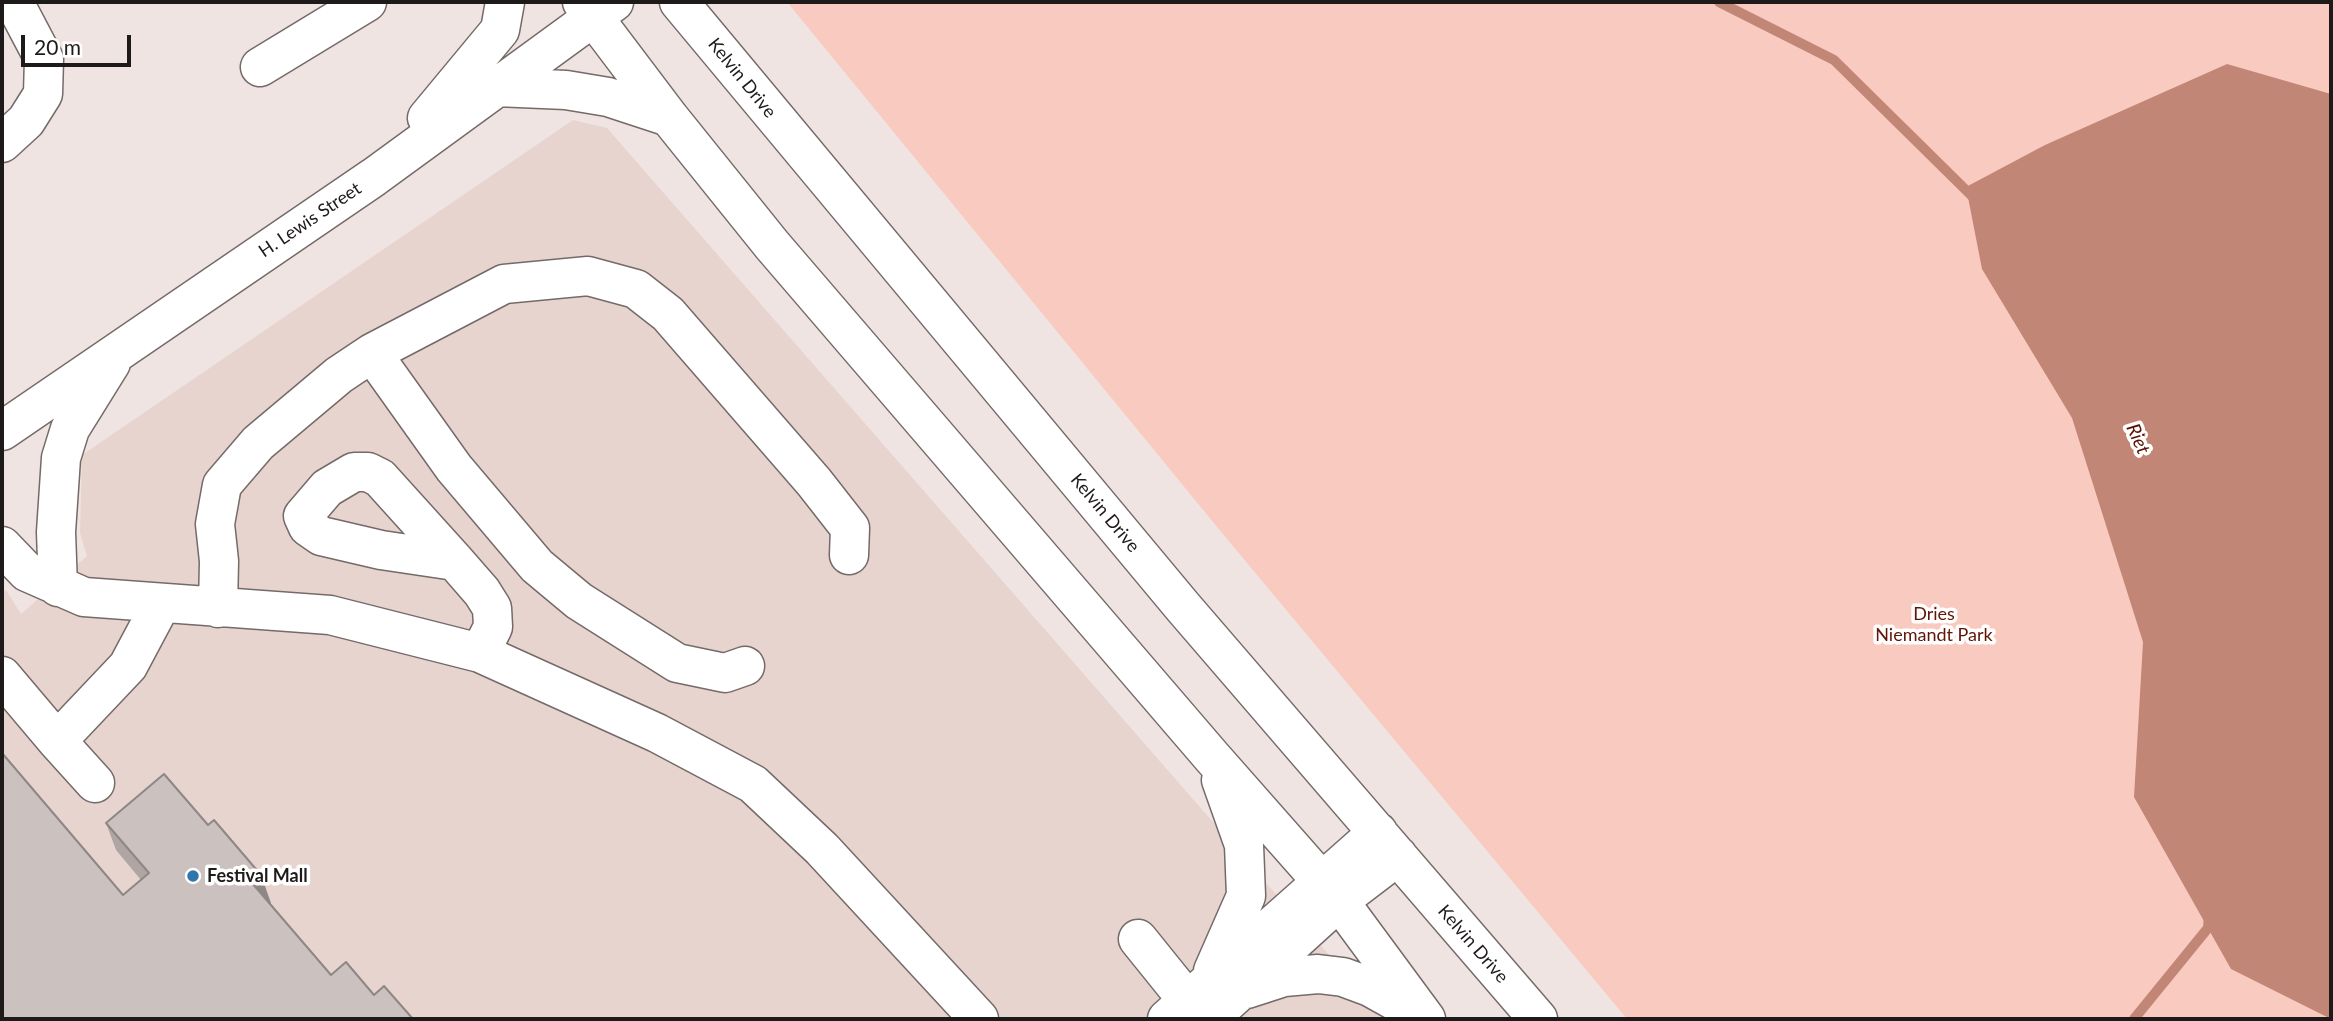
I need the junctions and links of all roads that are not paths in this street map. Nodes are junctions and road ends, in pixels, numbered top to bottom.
1 (13, 2) edge
2 (367, 2) edge
3 (505, 2) edge
4 (679, 2) edge
5 (597, 7) edge
6 (260, 67) dead end
7 (496, 88) junction
8 (669, 117) junction
9 (2, 143) edge
10 (374, 177) junction
11 (120, 349) junction
12 (372, 353) junction
13 (2, 431) edge
14 (2, 546) edge
15 (849, 555) dead end
16 (455, 561) dead end
17 (58, 587) junction
18 (161, 604) junction
19 (218, 608) junction
20 (480, 653) junction
21 (745, 666) dead end
22 (2, 676) edge
23 (57, 741) junction
24 (1212, 757) junction
25 (95, 783) dead end
26 (1388, 844) junction
27 (1330, 891) junction
28 (1138, 939) dead end
29 (1244, 990) junction
30 (1192, 1006) edge
31 (979, 1019) edge
32 (1426, 1019) edge
33 (1538, 1019) edge

1 - 9 street
2 - 6 street
3 - 10 street
4 - 26 street, Kelvin Drive
5 - 7 street, H. Lewis Street
5 - 8 street
7 - 8 street
7 - 10 street, H. Lewis Street
8 - 24 street
10 - 11 street, H. Lewis Street
11 - 13 street, H. Lewis Street
11 - 17 street
12 - 15 street
12 - 19 street
12 - 21 street
14 - 17 street
16 - 20 street
17 - 18 street
18 - 19 street
18 - 23 street
19 - 20 street
20 - 31 street
22 - 23 street
23 - 25 street
24 - 27 street
24 - 30 street
26 - 27 street
26 - 33 street, Kelvin Drive
27 - 29 street
27 - 30 street
27 - 32 street
28 - 30 street
29 - 30 street
29 - 32 street

